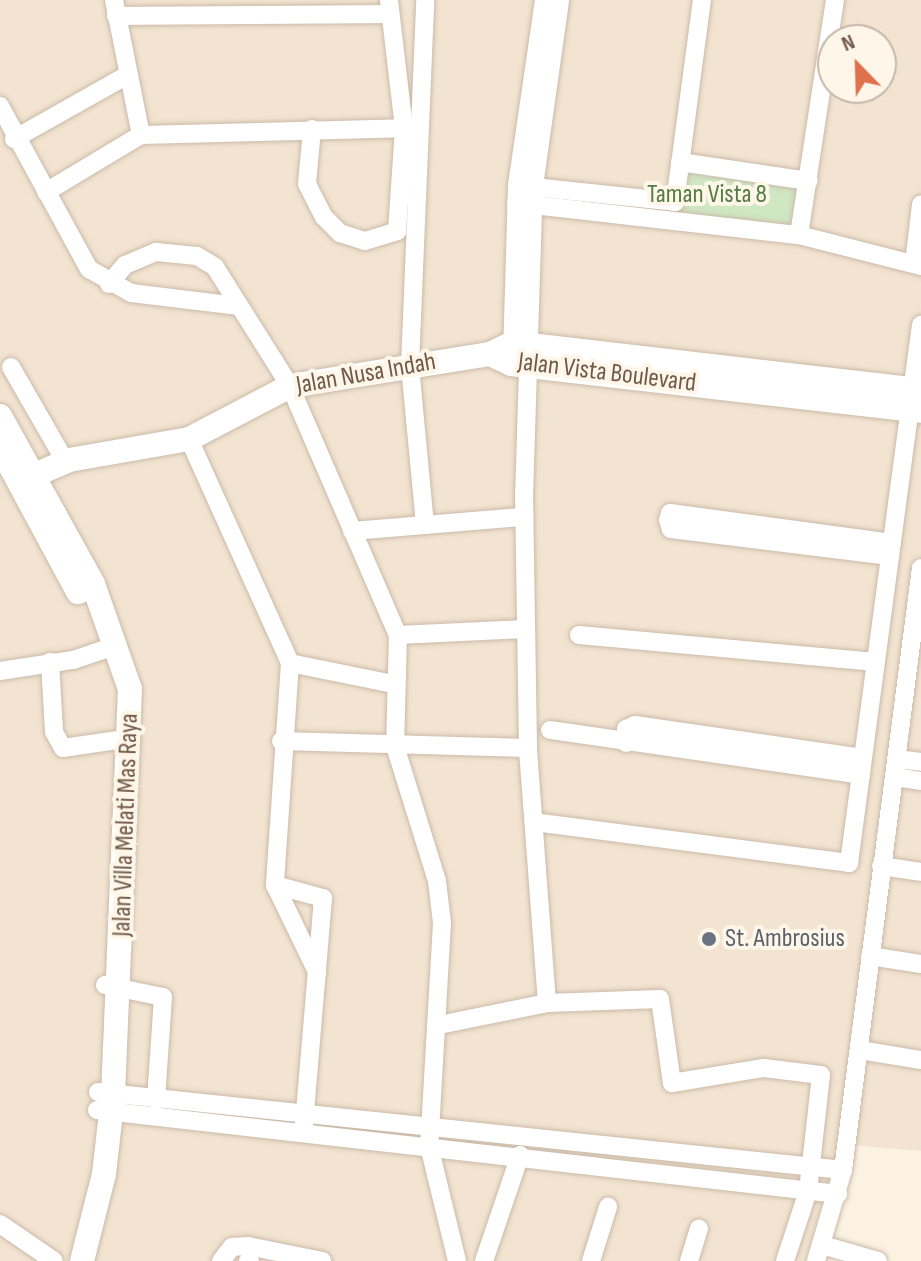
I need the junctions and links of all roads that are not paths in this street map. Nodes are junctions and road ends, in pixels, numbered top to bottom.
1 (425, 0) edge
2 (544, 0) edge
3 (560, 0) edge
4 (702, 0) edge
5 (835, 0) edge
6 (328, 6) edge
7 (226, 7) edge
8 (389, 7) edge
9 (115, 8) edge
10 (126, 76) junction
11 (0, 106) edge
12 (404, 128) junction
13 (312, 129) junction
14 (141, 135) junction
15 (14, 139) junction
16 (680, 162) junction
17 (809, 181) junction
18 (46, 192) junction
19 (525, 195) junction
20 (921, 204) edge
21 (799, 235) junction
22 (917, 265) edge
23 (109, 284) junction
24 (239, 306) junction
25 (921, 325) edge
26 (515, 354) junction
27 (410, 365) junction
28 (11, 367) dead end
29 (290, 386) junction
30 (917, 400) edge
31 (0, 416) edge
32 (189, 439) junction
33 (0, 447) edge
34 (65, 461) junction
35 (29, 477) junction
36 (524, 517) junction
37 (425, 525) junction
38 (352, 531) junction
39 (891, 550) junction
40 (921, 569) edge
41 (525, 629) junction
42 (398, 635) junction
43 (579, 635) dead end
44 (111, 647) junction
45 (50, 662) junction
46 (876, 662) junction
47 (290, 663) junction
48 (0, 671) edge
49 (913, 672) edge
50 (393, 684) junction
51 (550, 730) dead end
52 (118, 740) junction
53 (281, 741) junction
54 (395, 746) junction
55 (528, 748) junction
56 (921, 762) edge
57 (862, 767) junction
58 (896, 768) junction
59 (921, 781) edge
60 (534, 822) junction
61 (881, 866) junction
62 (921, 872) edge
63 (275, 885) junction
64 (870, 956) junction
65 (921, 964) edge
66 (317, 972) junction
67 (112, 986) junction
68 (547, 1003) junction
69 (439, 1025) junction
70 (860, 1050) junction
71 (921, 1060) edge
72 (156, 1100) junction
73 (104, 1103) junction
74 (305, 1124) junction
75 (430, 1126) junction
76 (429, 1146) junction
77 (520, 1155) junction
78 (812, 1167) junction
79 (843, 1170) junction
80 (808, 1191) junction
81 (838, 1194) junction
82 (608, 1207) dead end
83 (0, 1224) edge
84 (699, 1229) dead end
85 (819, 1253) edge
86 (66, 1259) edge
87 (221, 1261) edge
88 (322, 1261) edge
89 (457, 1261) edge
90 (484, 1261) edge
91 (591, 1261) edge
92 (689, 1261) edge
93 (785, 1261) edge
94 (878, 1261) edge

1 - 27 street
2 - 19 street
3 - 19 street
4 - 16 street
5 - 17 street
6 - 7 street
6 - 8 street
7 - 9 street
8 - 12 street
9 - 10 street
10 - 14 street
10 - 15 street
11 - 15 street
12 - 13 street
12 - 13 street
13 - 14 street
14 - 18 street
15 - 18 street
16 - 17 street
16 - 19 street
17 - 21 street
18 - 23 street
19 - 21 street
19 - 26 street
20 - 22 street
21 - 22 street
23 - 24 street
23 - 24 street
24 - 29 street
25 - 30 street
26 - 27 street, Jalan Nusa Indah
26 - 30 street, Jalan Vista Boulevard
26 - 36 street
27 - 29 street, Jalan Nusa Indah
27 - 37 street
28 - 34 street
29 - 32 street, Jalan Nusa Indah
29 - 38 street
30 - 39 street
31 - 35 street, Jalan Villa Melati Mas Raya
32 - 34 street, Jalan Nusa Indah
32 - 47 street
33 - 35 street, Jalan Villa Melati Mas Raya
34 - 35 street, Jalan Nusa Indah
35 - 44 street, Jalan Villa Melati Mas Raya
36 - 37 street
36 - 41 street
37 - 38 street
38 - 42 street
39 - 39 street
39 - 46 street
40 - 49 street
41 - 42 street
41 - 55 street
42 - 50 street
43 - 46 street
44 - 45 street
44 - 52 street, Jalan Villa Melati Mas Raya
44 - 67 street, Jalan Villa Melati Mas Raya
45 - 48 street
45 - 52 street
46 - 57 street
47 - 50 street
47 - 53 street
49 - 58 street
50 - 54 street
51 - 57 street
52 - 67 street, Jalan Villa Melati Mas Raya
53 - 54 street
53 - 63 street
54 - 55 street
54 - 69 street
55 - 60 street
56 - 58 street
57 - 60 street
58 - 59 street
58 - 61 street
60 - 68 street
61 - 62 street
61 - 64 street
63 - 66 street
63 - 66 street
64 - 65 street
64 - 70 street
66 - 74 street
67 - 72 street
67 - 73 street, Jalan Villa Melati Mas Raya
68 - 69 street
68 - 78 street
69 - 75 street
70 - 71 street
70 - 79 street
72 - 73 street
72 - 74 street
73 - 74 street
73 - 86 street, Jalan Villa Melati Mas Raya
74 - 75 street
74 - 76 street
75 - 76 street
75 - 78 street
76 - 77 street
76 - 89 street
77 - 80 street
77 - 90 street
78 - 79 street
78 - 80 street
79 - 81 street
80 - 81 street
80 - 93 street
81 - 85 street
82 - 91 street
83 - 86 street
84 - 92 street
85 - 94 street
87 - 88 street

